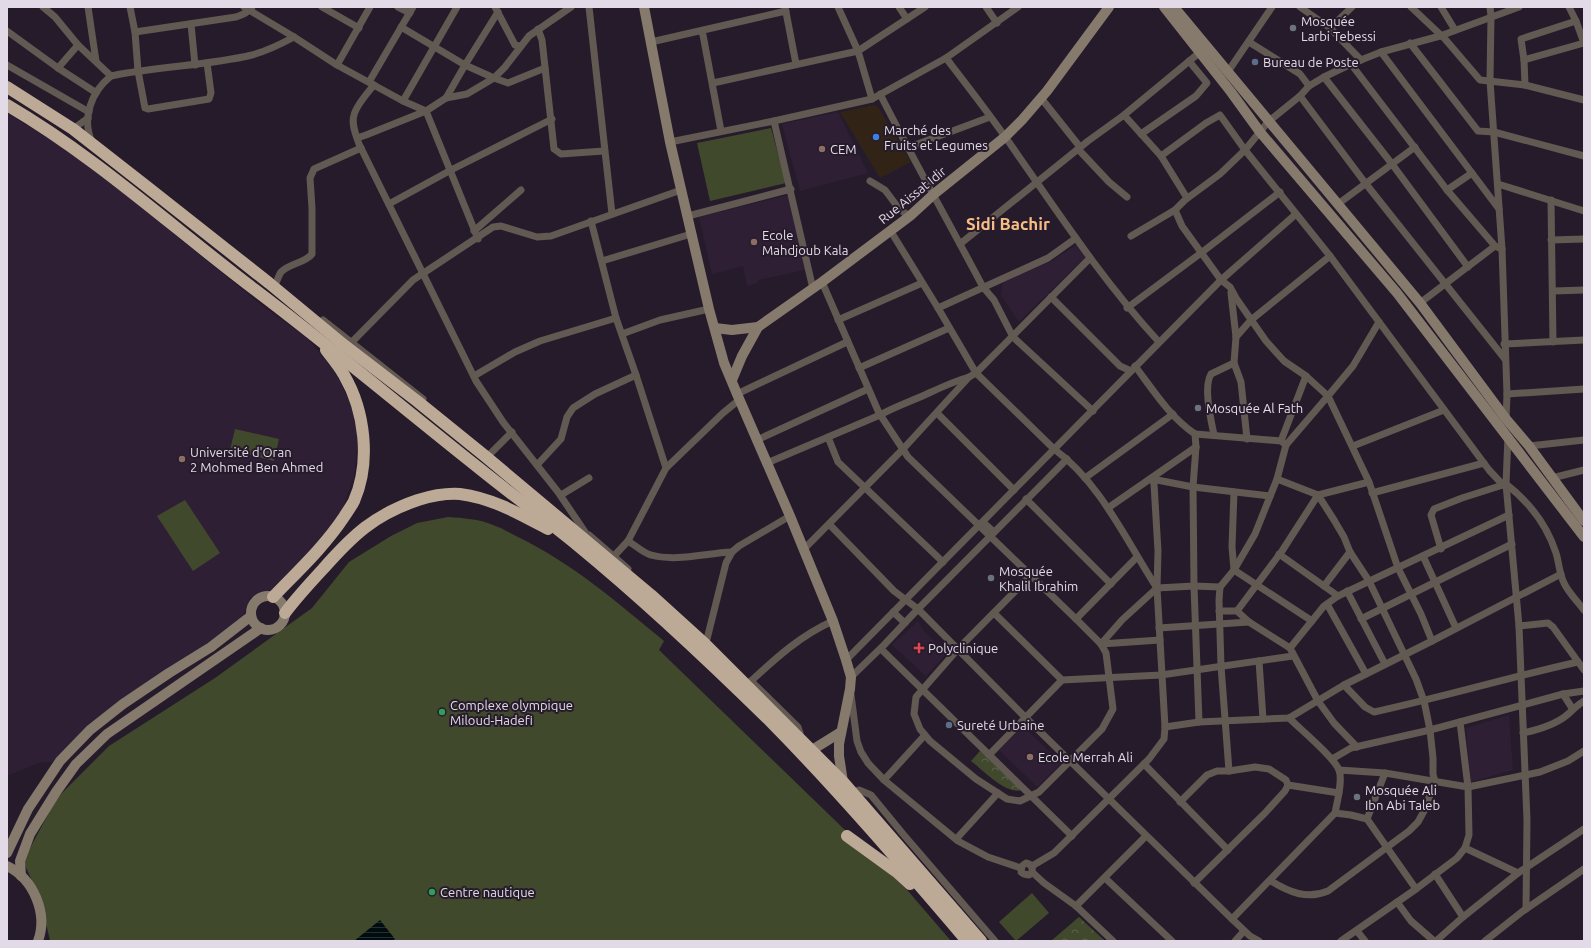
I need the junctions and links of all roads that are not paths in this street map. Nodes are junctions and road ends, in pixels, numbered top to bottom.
1 (43, 7) edge
2 (54, 7) edge
3 (88, 7) edge
4 (130, 7) edge
5 (322, 7) edge
6 (370, 7) edge
7 (398, 7) edge
8 (457, 7) edge
9 (571, 7) edge
10 (589, 7) edge
11 (644, 7) edge
12 (838, 7) edge
13 (898, 7) edge
14 (925, 7) edge
15 (986, 7) edge
16 (1018, 7) edge
17 (1109, 7) edge
18 (1164, 7) edge
19 (1174, 7) edge
20 (1272, 7) edge
21 (1300, 7) edge
22 (1352, 7) edge
23 (1411, 7) edge
24 (1441, 7) edge
25 (1489, 7) edge
26 (1519, 7) edge
27 (1569, 7) edge
28 (249, 8) edge
29 (785, 9) edge
30 (411, 10) edge
31 (496, 10) edge
32 (1491, 16) junction
33 (55, 17) junction
34 (906, 19) junction
35 (1576, 21) junction
36 (996, 23) junction
37 (191, 24) junction
38 (359, 28) junction
39 (401, 28) junction
40 (1330, 28) junction
41 (538, 29) junction
42 (1454, 30) junction
43 (7, 31) edge
44 (701, 31) junction
45 (135, 32) junction
46 (1440, 36) junction
47 (294, 37) junction
48 (651, 42) junction
49 (1249, 42) junction
50 (1410, 43) junction
51 (1584, 43) edge
52 (78, 45) junction
53 (434, 46) junction
54 (520, 46) junction
55 (858, 51) junction
56 (1199, 52) junction
57 (1381, 52) junction
58 (946, 58) junction
59 (1361, 60) junction
60 (1524, 60) junction
61 (96, 61) junction
62 (1189, 61) junction
63 (207, 63) junction
64 (796, 64) junction
65 (1351, 64) junction
66 (7, 65) edge
67 (195, 65) junction
68 (337, 65) junction
69 (465, 65) junction
70 (58, 68) junction
71 (545, 68) junction
72 (138, 71) junction
73 (1227, 73) junction
74 (111, 76) junction
75 (1324, 77) junction
76 (494, 78) junction
77 (1490, 80) junction
78 (713, 83) junction
79 (371, 84) junction
80 (1525, 85) junction
81 (1310, 86) junction
82 (7, 87) edge
83 (95, 92) junction
84 (880, 94) junction
85 (1300, 96) junction
86 (446, 98) junction
87 (1041, 98) junction
88 (872, 99) junction
89 (1584, 100) edge
90 (403, 101) junction
91 (7, 105) edge
92 (426, 111) junction
93 (89, 115) junction
94 (1124, 115) junction
95 (990, 117) junction
96 (552, 119) junction
97 (774, 121) junction
98 (1268, 122) junction
99 (74, 129) junction
100 (721, 131) junction
101 (1260, 132) junction
102 (1494, 132) junction
103 (1140, 134) junction
104 (1005, 137) junction
105 (357, 138) junction
106 (670, 142) junction
107 (94, 146) junction
108 (1415, 147) junction
109 (361, 148) junction
110 (907, 148) junction
111 (1079, 148) junction
112 (1245, 150) junction
113 (604, 151) junction
114 (1161, 156) junction
115 (1584, 156) edge
116 (1392, 164) junction
117 (451, 170) junction
118 (1472, 173) junction
119 (870, 181) dead end
120 (1036, 182) junction
121 (1366, 184) junction
122 (1498, 184) junction
123 (791, 189) junction
124 (521, 190) dead end
125 (681, 190) junction
126 (1447, 190) junction
127 (1280, 192) junction
128 (934, 194) junction
129 (1127, 197) dead end
130 (1187, 198) junction
131 (1551, 200) junction
132 (389, 204) junction
133 (1338, 204) junction
134 (1499, 209) junction
135 (1175, 210) junction
136 (1584, 211) edge
137 (612, 214) junction
138 (1296, 214) junction
139 (688, 216) junction
140 (910, 216) junction
141 (591, 221) junction
142 (890, 230) junction
143 (474, 231) junction
144 (692, 234) junction
145 (1131, 236) dead end
146 (1076, 238) junction
147 (478, 239) junction
148 (1584, 239) edge
149 (1551, 240) junction
150 (960, 244) junction
151 (1498, 247) junction
152 (1202, 253) junction
153 (1330, 256) junction
154 (1090, 258) junction
155 (602, 261) junction
156 (1468, 267) junction
157 (422, 273) junction
158 (1221, 280) junction
159 (822, 282) junction
160 (922, 282) junction
161 (272, 284) junction
162 (1444, 285) junction
163 (983, 287) junction
164 (1230, 287) junction
165 (813, 289) junction
166 (1584, 290) edge
167 (1553, 291) junction
168 (1051, 297) junction
169 (1420, 303) junction
170 (938, 308) junction
171 (1127, 308) junction
172 (709, 309) junction
173 (616, 318) junction
174 (838, 320) junction
175 (1251, 320) junction
176 (1379, 322) junction
177 (758, 327) junction
178 (715, 328) junction
179 (948, 328) junction
180 (622, 334) junction
181 (316, 336) junction
182 (1013, 337) junction
183 (1236, 337) junction
184 (1584, 340) edge
185 (352, 342) junction
186 (847, 342) junction
187 (1159, 342) junction
188 (1553, 342) junction
189 (1504, 344) junction
190 (1505, 360) junction
191 (1234, 363) junction
192 (859, 368) junction
193 (1133, 369) junction
194 (636, 374) junction
195 (973, 375) junction
196 (474, 376) junction
197 (1306, 376) junction
198 (732, 380) junction
199 (868, 389) junction
200 (1584, 389) edge
201 (1507, 394) junction
202 (1328, 396) junction
203 (738, 397) junction
204 (1444, 410) junction
205 (1093, 411) junction
206 (937, 413) junction
207 (1173, 414) junction
208 (880, 415) junction
209 (1506, 419) junction
210 (512, 432) junction
211 (1195, 434) junction
212 (1214, 435) junction
213 (1508, 436) junction
214 (828, 437) junction
215 (1247, 438) junction
216 (757, 440) junction
217 (1584, 440) edge
218 (1283, 443) junction
219 (1352, 446) junction
220 (1529, 446) junction
221 (1196, 447) junction
222 (1054, 449) junction
223 (903, 450) junction
224 (490, 454) junction
225 (1067, 458) junction
226 (767, 463) junction
227 (1484, 463) junction
228 (537, 465) junction
229 (666, 468) junction
230 (1584, 470) edge
231 (589, 478) dead end
232 (1085, 478) junction
233 (1552, 478) junction
234 (1152, 479) junction
235 (1277, 479) junction
236 (1369, 482) junction
237 (1504, 484) junction
238 (1193, 487) junction
239 (865, 488) junction
240 (1014, 490) junction
241 (1234, 492) junction
242 (1372, 493) junction
243 (561, 495) junction
244 (1318, 495) junction
245 (1270, 496) junction
246 (1026, 499) junction
247 (1108, 508) junction
248 (1509, 515) junction
249 (790, 516) junction
250 (1584, 520) edge
251 (829, 524) junction
252 (981, 524) junction
253 (586, 532) junction
254 (992, 534) junction
255 (1584, 537) edge
256 (628, 541) junction
257 (573, 542) junction
258 (1512, 544) junction
259 (1441, 549) junction
260 (803, 550) junction
261 (732, 552) junction
262 (1350, 552) junction
263 (1279, 554) junction
264 (614, 556) junction
265 (1423, 556) junction
266 (1137, 558) junction
267 (943, 562) junction
268 (1398, 568) junction
269 (1234, 570) junction
270 (1560, 574) junction
271 (1030, 576) junction
272 (1369, 581) junction
273 (1436, 582) junction
274 (1111, 584) junction
275 (1257, 585) junction
276 (1194, 586) junction
277 (1324, 586) junction
278 (1220, 587) junction
279 (1157, 588) junction
280 (1347, 591) junction
281 (1411, 594) junction
282 (1338, 596) junction
283 (273, 597) junction
284 (1516, 598) junction
285 (905, 600) junction
286 (1327, 604) junction
287 (1382, 608) junction
288 (918, 609) junction
289 (1584, 610) edge
290 (1219, 611) junction
291 (1237, 611) junction
292 (285, 612) junction
293 (893, 612) junction
294 (994, 613) junction
295 (251, 616) junction
296 (1076, 619) junction
297 (1361, 619) junction
298 (833, 621) junction
299 (1312, 621) junction
300 (1249, 622) junction
301 (905, 623) junction
302 (1220, 624) junction
303 (1196, 626) junction
304 (1519, 626) junction
305 (261, 628) junction
306 (1159, 628) junction
307 (1456, 628) junction
308 (707, 639) junction
309 (1160, 640) junction
310 (1432, 641) junction
311 (1101, 644) junction
312 (1290, 648) junction
313 (880, 649) junction
314 (958, 649) junction
315 (1405, 655) junction
316 (1294, 656) junction
317 (846, 660) junction
318 (1258, 661) junction
319 (1578, 662) junction
320 (1385, 664) junction
321 (1221, 666) junction
322 (1198, 670) junction
323 (1584, 670) edge
324 (1366, 674) junction
325 (1161, 675) junction
326 (1521, 675) junction
327 (851, 677) junction
328 (1109, 677) junction
329 (1062, 680) junction
330 (751, 682) junction
331 (1344, 685) junction
332 (850, 689) junction
333 (923, 690) junction
334 (1584, 691) edge
335 (1563, 694) junction
336 (1318, 701) junction
337 (1424, 701) junction
338 (1584, 701) edge
339 (1521, 706) junction
340 (1572, 708) junction
341 (1024, 717) junction
342 (1289, 718) junction
343 (1263, 719) junction
344 (1199, 722) junction
345 (1225, 722) junction
346 (1460, 722) junction
347 (1165, 727) junction
348 (1430, 730) junction
349 (840, 732) junction
350 (856, 733) junction
351 (1523, 733) junction
352 (925, 735) junction
353 (799, 738) junction
354 (1357, 747) junction
355 (812, 750) junction
356 (1584, 750) edge
357 (989, 755) junction
358 (1332, 759) junction
359 (1070, 761) junction
360 (1144, 764) junction
361 (1339, 770) junction
362 (1229, 771) junction
363 (1385, 773) junction
364 (1524, 776) junction
365 (884, 780) junction
366 (843, 782) junction
367 (1435, 782) junction
368 (1288, 785) junction
369 (1468, 787) junction
370 (852, 792) junction
371 (998, 793) junction
372 (1339, 793) junction
373 (1031, 796) junction
374 (1109, 798) junction
375 (1180, 802) junction
376 (1335, 813) junction
377 (1367, 819) junction
378 (1584, 829) edge
379 (848, 836) dead end
380 (1072, 836) junction
381 (1146, 836) junction
382 (958, 837) dead end
383 (1387, 846) junction
384 (1465, 848) junction
385 (1228, 850) junction
386 (7, 853) edge
387 (7, 866) edge
388 (1526, 868) junction
389 (1032, 869) junction
390 (1584, 869) edge
391 (1518, 873) junction
392 (1435, 874) junction
393 (21, 876) junction
394 (1105, 878) junction
395 (1271, 881) junction
396 (1194, 883) junction
397 (1416, 889) junction
398 (1397, 902) junction
399 (1076, 906) junction
400 (1526, 909) junction
401 (1463, 917) junction
402 (1232, 919) junction
403 (954, 926) junction
404 (1357, 930) junction
405 (1244, 931) junction
406 (40, 940) edge
407 (967, 941) edge
408 (981, 941) edge
409 (995, 941) edge
410 (1113, 941) edge
411 (1172, 941) edge
412 (1235, 941) edge
413 (1259, 941) edge
414 (1341, 941) edge
415 (1365, 941) edge
416 (1435, 941) edge
417 (1485, 941) edge

1 - 33 street
2 - 33 street
3 - 61 street
4 - 45 street
5 - 38 street
6 - 38 street
7 - 30 street
8 - 53 street
9 - 41 street
10 - 113 street
11 - 48 street
12 - 55 street
13 - 34 street
14 - 34 street
15 - 36 street
16 - 36 street
17 - 87 street, Rue Aissat Idir
18 - 56 street
19 - 73 street
20 - 49 street
21 - 40 street
22 - 40 street
23 - 46 street
24 - 42 street
25 - 32 street
26 - 32 street
27 - 35 street
28 - 37 street
28 - 47 street
29 - 44 street
29 - 64 street
30 - 39 street
31 - 54 street
31 - 69 street
32 - 42 street
32 - 77 street
33 - 52 street
34 - 55 street
35 - 51 street
35 - 60 street
36 - 58 street
37 - 45 street
37 - 67 street
38 - 68 street
39 - 53 street
39 - 79 street
40 - 59 street
41 - 54 street
41 - 71 street
42 - 46 street
43 - 70 street
44 - 48 street
44 - 78 street
45 - 72 street
46 - 50 street
46 - 77 street
47 - 63 street
47 - 68 street
48 - 106 street
49 - 73 street
49 - 81 street
50 - 57 street
50 - 102 street
51 - 60 street
52 - 61 street
52 - 70 street
53 - 69 street
53 - 90 street
54 - 76 street
55 - 64 street
55 - 88 street
56 - 62 street
56 - 101 street
57 - 59 street
57 - 118 street
58 - 84 street
58 - 95 street
59 - 65 street
60 - 80 street
61 - 74 street
62 - 94 street
62 - 103 street
63 - 67 street
63 - 72 street
64 - 78 street
65 - 75 street
65 - 108 street
66 - 93 street
67 - 72 street
68 - 79 street
69 - 76 street
69 - 86 street
70 - 83 street
71 - 76 street
71 - 96 street
72 - 74 street
73 - 98 street
74 - 83 street
75 - 81 street
75 - 116 street
76 - 86 street
77 - 80 street
77 - 102 street
78 - 100 street
79 - 90 street
79 - 105 street
80 - 89 street
81 - 85 street
82 - 99 highway
83 - 93 street
84 - 88 street
84 - 110 street
85 - 98 street
85 - 121 street
86 - 92 street
87 - 104 street, Rue Aissat Idir
87 - 111 street
88 - 97 street
90 - 92 street
91 - 181 highway
92 - 105 street
92 - 117 street
93 - 99 street
93 - 107 street
94 - 103 street
94 - 111 street
95 - 104 street
95 - 110 street
96 - 113 street
96 - 117 street
97 - 100 street
97 - 123 street
98 - 101 street
98 - 133 street
99 - 107 highway
100 - 106 street
101 - 112 street
101 - 213 street
102 - 115 street
102 - 122 street
103 - 114 street
104 - 120 street
104 - 128 street, Rue Aissat Idir
105 - 109 street
106 - 125 street
107 - 161 highway
108 - 116 street
108 - 126 street
109 - 132 street
109 - 161 street
110 - 128 street
111 - 120 street
111 - 129 street
112 - 114 street
112 - 127 street
112 - 130 street
113 - 137 street
114 - 130 street
116 - 121 street
116 - 156 street
117 - 132 street
117 - 143 street
118 - 126 street
118 - 134 street
119 - 140 street
120 - 146 street
120 - 150 street
121 - 133 street
121 - 162 street
122 - 131 street
122 - 134 street
123 - 139 street
123 - 165 street
124 - 143 street
125 - 137 street
125 - 139 street
126 - 151 street
127 - 138 street
127 - 152 street
128 - 140 street, Rue Aissat Idir
128 - 150 street
130 - 135 street
131 - 136 street
131 - 149 street
132 - 157 street
133 - 169 street
134 - 151 street
135 - 145 street
135 - 152 street
137 - 141 street
138 - 153 street
138 - 158 street
139 - 144 street
140 - 142 street, Rue Aissat Idir
141 - 147 street
141 - 155 street
142 - 159 street, Rue Aissat Idir
142 - 160 street
143 - 147 street
144 - 155 street
144 - 172 street
146 - 154 street
146 - 163 street
147 - 157 street
148 - 149 street
149 - 167 street
150 - 163 street
151 - 156 street
151 - 189 street
152 - 158 street
152 - 171 street
153 - 175 street
153 - 176 street
154 - 168 street
154 - 171 street
155 - 173 street
156 - 162 street
157 - 185 street
157 - 196 street
158 - 164 street
158 - 187 street
159 - 165 street, Rue Aissat Idir
159 - 174 street
160 - 170 street
160 - 174 street
161 - 185 street
161 - 353 highway
162 - 169 street
162 - 190 street
163 - 170 street
163 - 182 street
164 - 175 street
164 - 183 street
165 - 177 street, Rue Aissat Idir
166 - 167 street
167 - 188 street
168 - 182 street
168 - 193 street
169 - 209 street
170 - 179 street
171 - 187 street
172 - 178 street
172 - 180 street
173 - 180 street
173 - 196 street
174 - 186 street
175 - 183 street
175 - 197 street
176 - 202 street
176 - 204 street
177 - 178 street
177 - 198 street
178 - 198 street
179 - 192 street
179 - 195 street
180 - 194 street
181 - 257 highway
181 - 283 highway
182 - 195 street
182 - 205 street
183 - 191 street
184 - 188 street
185 - 224 street
186 - 192 street
186 - 203 street
187 - 193 street
188 - 189 street
189 - 190 street
190 - 201 street
191 - 212 street
191 - 215 street
192 - 199 street
193 - 205 street
193 - 207 street
194 - 228 street
194 - 229 street
195 - 206 street
195 - 208 street
195 - 222 street
196 - 210 street
197 - 202 street
197 - 218 street
198 - 203 street
199 - 208 street
199 - 216 street
200 - 201 street
201 - 209 street
202 - 218 street
202 - 219 street
203 - 216 street
203 - 229 street
204 - 219 street
204 - 227 street
205 - 222 street
206 - 223 street
206 - 240 street
207 - 211 street
207 - 232 street
208 - 214 street
208 - 223 street
209 - 213 street
209 - 220 street
210 - 224 street
210 - 228 street
211 - 212 street
211 - 221 street
212 - 215 street
213 - 237 street
213 - 255 street
214 - 226 street
214 - 239 street
215 - 218 street
216 - 226 street
217 - 220 street
218 - 235 street
219 - 236 street
220 - 233 street
221 - 234 street
221 - 238 street
222 - 225 street
222 - 240 street
223 - 239 street
223 - 252 street
224 - 253 street
225 - 232 street
225 - 246 street
226 - 249 street
227 - 237 street
227 - 242 street
228 - 243 street
229 - 256 street
230 - 233 street
231 - 243 street
232 - 247 street
233 - 250 street
234 - 238 street
234 - 247 street
234 - 279 street
235 - 244 street
235 - 245 street
236 - 242 street
236 - 244 street
237 - 248 street
237 - 259 street
237 - 270 street
238 - 241 street
238 - 276 street
239 - 251 street
239 - 267 street
240 - 252 street
241 - 245 street
241 - 269 street
242 - 268 street
243 - 253 street
244 - 262 street
244 - 263 street
245 - 269 street
246 - 254 street
246 - 274 street
247 - 266 street
248 - 258 street
248 - 259 street
249 - 260 street
249 - 261 street
251 - 260 street
251 - 285 street
252 - 254 street
252 - 267 street
253 - 264 street
254 - 271 street
254 - 288 street
256 - 261 street
256 - 264 street
257 - 292 highway
257 - 403 highway
258 - 273 street
258 - 284 street
259 - 265 street
260 - 298 street
261 - 308 street
262 - 272 street
262 - 277 street
263 - 275 street
263 - 277 street
264 - 308 street
265 - 268 street
265 - 273 street
266 - 274 street
266 - 279 street
267 - 285 street
268 - 272 street
268 - 281 street
269 - 275 street
269 - 278 street
270 - 284 street
270 - 289 street
271 - 294 street
271 - 296 street
272 - 280 street
272 - 287 street
273 - 281 street
273 - 307 street
274 - 296 street
275 - 291 street
275 - 299 street
276 - 278 street
276 - 279 street
276 - 303 street
277 - 282 street
278 - 290 street
279 - 306 street
279 - 311 street
280 - 282 street
280 - 297 street
281 - 287 street
281 - 310 street
282 - 286 street
283 - 292 street
283 - 295 street
284 - 304 street
284 - 307 street
285 - 288 street
285 - 293 street
286 - 299 street
286 - 324 street
287 - 297 street
287 - 315 street
288 - 301 street
288 - 314 street
290 - 291 street
290 - 302 street
291 - 300 street
292 - 305 street
293 - 301 street
293 - 317 street
294 - 314 street
294 - 329 street
295 - 305 street
295 - 386 street
296 - 311 street
297 - 320 street
298 - 317 street
298 - 330 street
299 - 312 street
300 - 302 street
300 - 312 street
301 - 313 street
302 - 303 street
302 - 321 street
303 - 306 street
303 - 322 street
304 - 319 street
304 - 326 street
305 - 393 street
306 - 309 street
307 - 310 street
308 - 330 street
309 - 311 street
309 - 325 street
310 - 315 street
311 - 328 street
312 - 316 street
313 - 327 street
313 - 333 street
314 - 333 street
314 - 341 street
315 - 320 street
315 - 337 street
316 - 318 street
316 - 336 street
317 - 327 street
318 - 321 street
318 - 343 street
319 - 323 street
319 - 326 street
320 - 324 street
321 - 322 street
321 - 345 street
322 - 325 street
322 - 344 street
324 - 331 street
325 - 328 street
325 - 347 street
326 - 337 street
326 - 339 street
327 - 332 street
328 - 329 street
328 - 359 street
329 - 341 street
330 - 353 street
331 - 336 street
331 - 337 street
332 - 349 street
332 - 350 street
333 - 352 street
333 - 357 street
334 - 335 street
335 - 339 street
335 - 340 street
336 - 342 street
336 - 354 street
337 - 348 street
338 - 340 street
339 - 346 street
339 - 351 street
340 - 351 street
341 - 357 street
341 - 359 street
342 - 343 street
342 - 358 street
343 - 345 street
344 - 345 street
344 - 347 street
345 - 362 street
346 - 348 street
346 - 369 street
347 - 360 street
348 - 354 street
348 - 367 street
349 - 350 street
349 - 355 street
349 - 366 street
350 - 365 street
351 - 364 street
352 - 365 street
352 - 371 street
353 - 355 highway
354 - 358 street
355 - 366 highway
356 - 364 street
357 - 373 street
358 - 361 street
359 - 373 street
359 - 374 street
360 - 374 street
360 - 375 street
361 - 363 street
361 - 372 street
362 - 368 street
362 - 375 street
363 - 367 street
363 - 377 street
364 - 369 street
364 - 388 street
365 - 389 street
366 - 370 highway
367 - 369 street
367 - 383 street
368 - 372 street
368 - 385 street
369 - 384 street
370 - 408 highway
370 - 409 street
371 - 373 street
371 - 382 street
372 - 376 street
373 - 380 street
374 - 380 street
374 - 381 street
375 - 385 street
376 - 377 street
376 - 395 street
377 - 383 street
378 - 388 street
379 - 403 highway
380 - 389 street
381 - 394 street
381 - 396 street
383 - 395 street
383 - 397 street
384 - 391 street
384 - 392 street
385 - 396 street
387 - 393 street
388 - 391 street
388 - 400 street
389 - 399 street
390 - 400 street
391 - 401 street
392 - 397 street
392 - 401 street
393 - 406 street
394 - 399 street
394 - 411 street
395 - 402 street
396 - 402 street
397 - 398 street
398 - 404 street
398 - 416 street
399 - 410 street
400 - 417 street
401 - 416 street
402 - 405 street
403 - 407 highway
404 - 414 street
404 - 415 street
405 - 412 street
405 - 413 street

